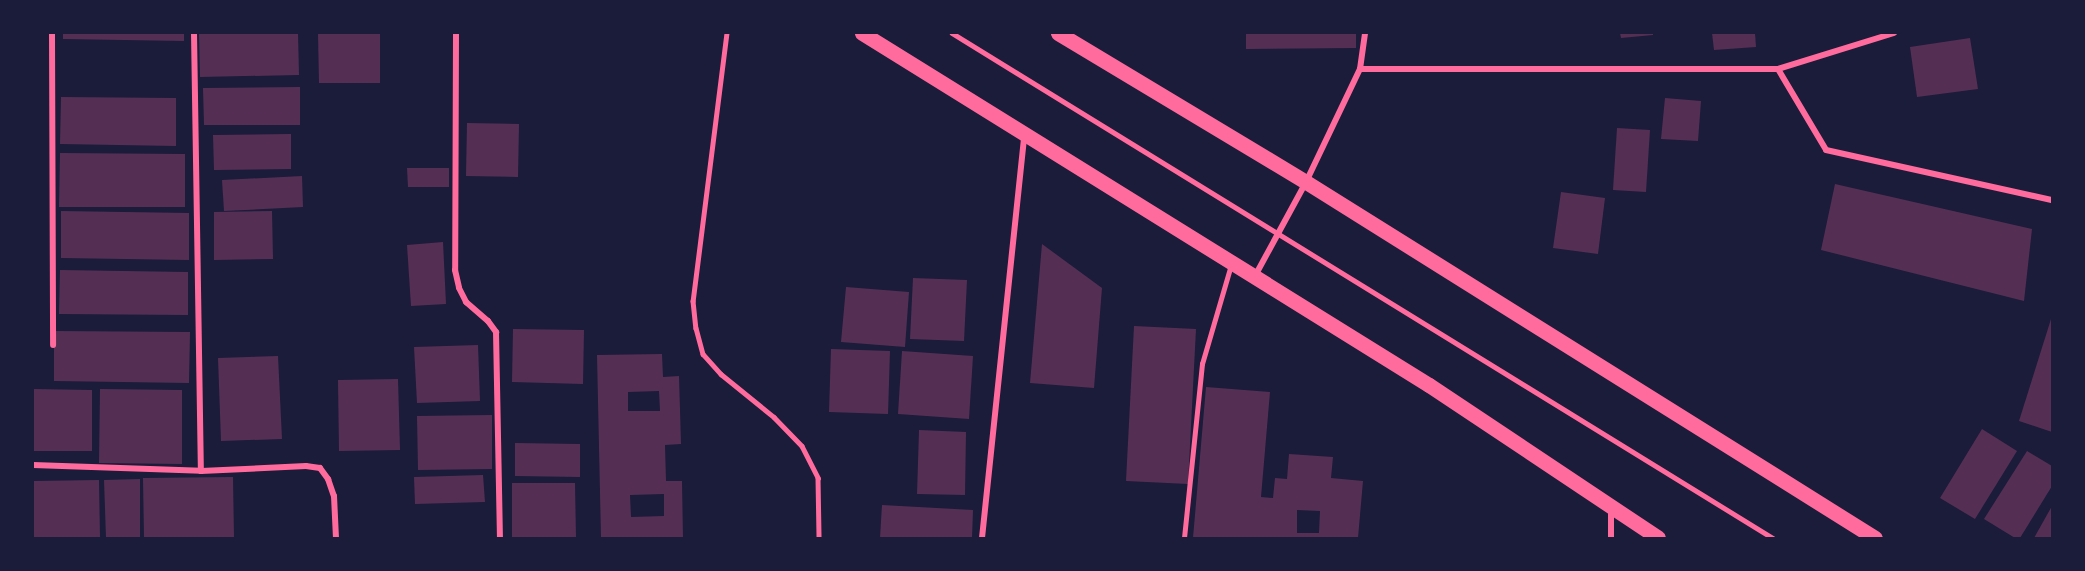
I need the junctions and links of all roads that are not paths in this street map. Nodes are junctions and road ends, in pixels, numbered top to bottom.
1 (52, 33) edge
2 (194, 33) edge
3 (456, 33) edge
4 (727, 33) edge
5 (862, 33) edge
6 (952, 33) edge
7 (1058, 33) edge
8 (1365, 33) edge
9 (1894, 33) edge
10 (1360, 69) junction
11 (1778, 69) junction
12 (1024, 133) junction
13 (1306, 183) junction
14 (2052, 200) edge
15 (1278, 232) junction
16 (1232, 262) junction
17 (1255, 276) junction
18 (53, 345) dead end
19 (33, 465) edge
20 (201, 471) junction
21 (1611, 507) junction
22 (336, 538) edge
23 (500, 538) edge
24 (819, 538) edge
25 (982, 538) edge
26 (1184, 538) edge
27 (1611, 538) edge
28 (1658, 538) edge
29 (1773, 538) edge
30 (1875, 538) edge

1 - 18 street
2 - 20 street
3 - 23 street
4 - 24 lane
5 - 12 main road
6 - 15 lane
7 - 13 main road
8 - 10 street
9 - 11 street
10 - 11 street
10 - 13 street
11 - 14 street
12 - 16 main road
12 - 25 street
13 - 15 street
13 - 30 main road
15 - 17 street
15 - 29 lane
16 - 17 main road
16 - 26 lane
17 - 21 main road
19 - 20 street
20 - 22 street
21 - 27 street
21 - 28 main road

